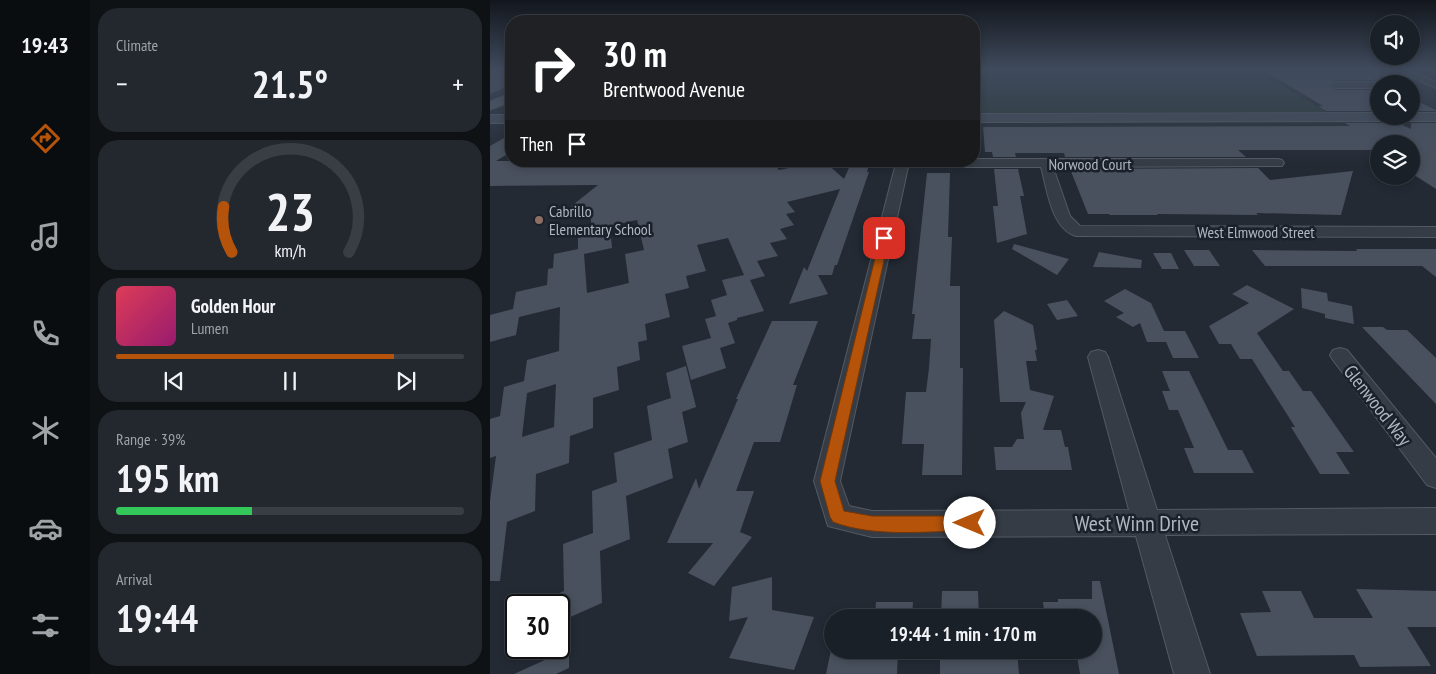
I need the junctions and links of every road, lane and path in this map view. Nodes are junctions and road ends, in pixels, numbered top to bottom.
1 (503, 100) edge
2 (490, 106) edge
3 (1436, 117) edge
4 (980, 118) edge
5 (490, 119) edge
6 (505, 119) edge
7 (980, 163) edge
8 (1278, 163) dead end
9 (1046, 164) junction
10 (902, 167) edge
11 (1436, 232) edge
12 (1340, 355) dead end
13 (1098, 356) dead end
14 (1436, 477) edge
15 (1436, 521) edge
16 (1147, 523) junction
17 (1192, 674) edge

1 - 2 main road
3 - 4 street
5 - 6 street
7 - 9 street, Norwood Court
8 - 9 street, Norwood Court
9 - 11 street, West Elmwood Street
10 - 16 street, West Winn Drive
12 - 14 street, Glenwood Way
13 - 16 street
15 - 16 street, West Winn Drive
16 - 17 street

